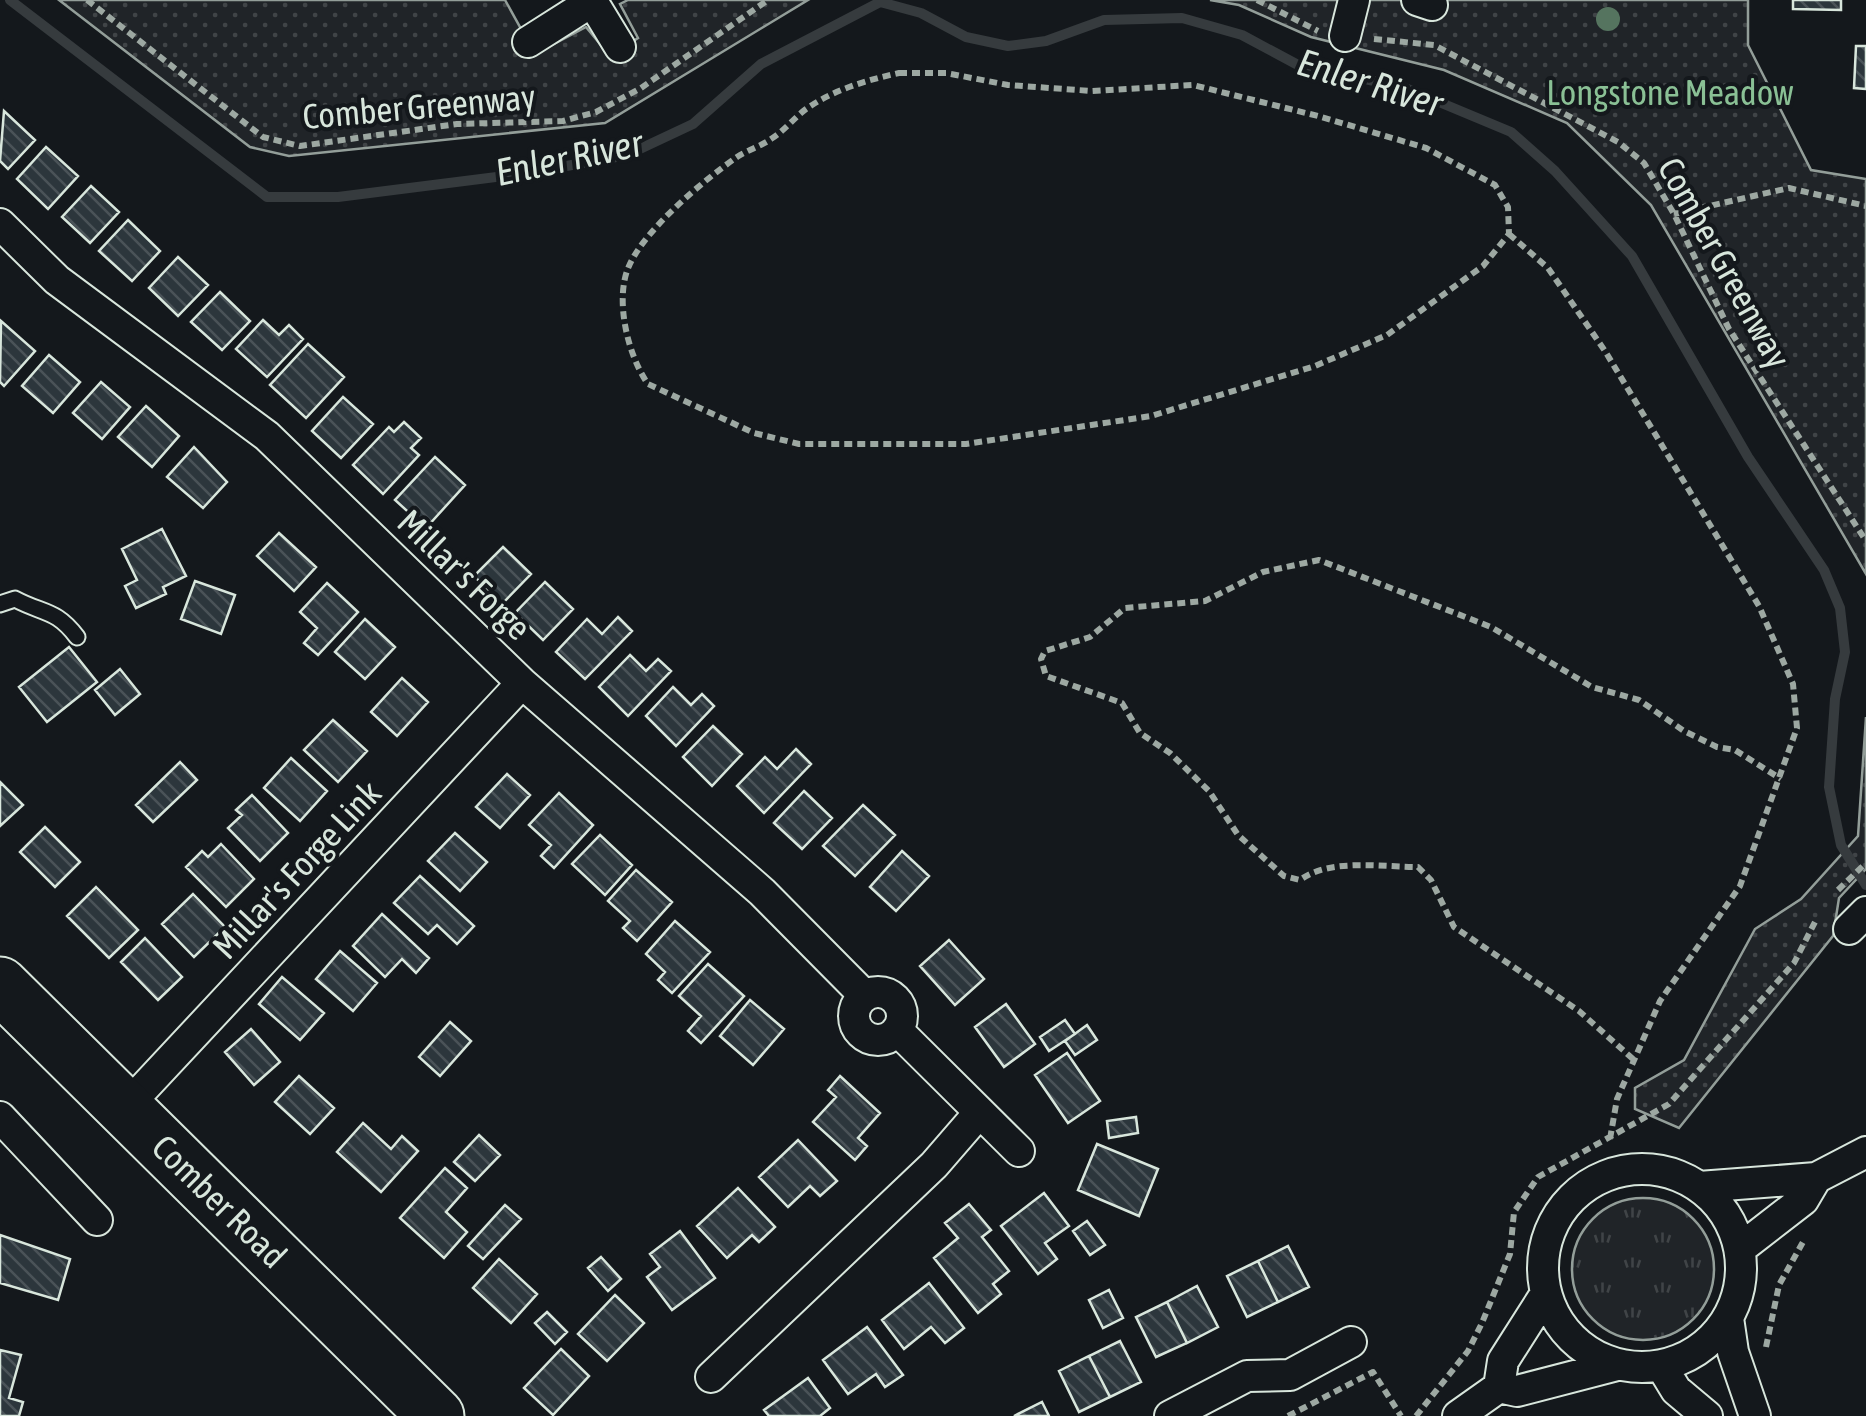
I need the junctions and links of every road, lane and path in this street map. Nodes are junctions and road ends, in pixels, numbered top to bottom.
1 (87, 0) edge
2 (768, 0) edge
3 (1256, 0) edge
4 (1354, 0) edge
5 (593, 1) edge
6 (1345, 36) junction
7 (528, 42) dead end
8 (620, 48) dead end
9 (1866, 206) edge
10 (1674, 214) junction
11 (0, 224) edge
12 (1509, 234) junction
13 (1866, 541) edge
14 (0, 604) edge
15 (77, 636) dead end
16 (522, 683) junction
17 (1781, 780) junction
18 (1866, 863) edge
19 (1835, 894) dead end
20 (1820, 912) dead end
21 (0, 985) edge
22 (1633, 1059) junction
23 (126, 1107) junction
24 (980, 1113) junction
25 (0, 1117) edge
26 (1610, 1139) junction
27 (1019, 1151) dead end
28 (1866, 1152) edge
29 (12, 1155) edge
30 (1816, 1178) junction
31 (1700, 1187) junction
32 (97, 1220) dead end
33 (1804, 1241) dead end
34 (1741, 1248) junction
35 (1546, 1295) junction
36 (1728, 1318) junction
37 (1351, 1342) dead end
38 (1765, 1355) dead end
39 (1617, 1365) junction
40 (1662, 1367) junction
41 (712, 1378) dead end
42 (1499, 1387) junction
43 (1172, 1415) edge
44 (436, 1416) edge
45 (1288, 1416) edge
46 (1401, 1416) edge
47 (1416, 1416) edge
48 (1458, 1416) edge
49 (1707, 1416) edge
50 (1755, 1416) edge

1 - 2 path, Comber Greenway
3 - 6 path, Comber Greenway
4 - 6 street
5 - 7 street
5 - 8 street
6 - 10 path, Comber Greenway
9 - 10 path
10 - 13 path, Comber Greenway
11 - 16 street, Millar's Forge
12 - 12 path
12 - 17 path
14 - 15 lane
16 - 23 street, Millar's Forge Link
16 - 24 street, Millar's Forge
17 - 22 path
17 - 22 path
18 - 19 path
20 - 26 path
21 - 23 highway, Comber Road
22 - 26 path
23 - 44 highway, Comber Road
24 - 27 street, Millar's Forge
24 - 41 street
25 - 29 street
26 - 47 path
28 - 30 street
29 - 32 street
30 - 31 street
30 - 34 street
31 - 34 street
31 - 35 street
33 - 38 path
34 - 36 street
35 - 39 street
35 - 42 street
36 - 40 street
36 - 50 street
37 - 43 street
39 - 40 street
39 - 42 street
40 - 49 street
42 - 48 street
45 - 46 path

